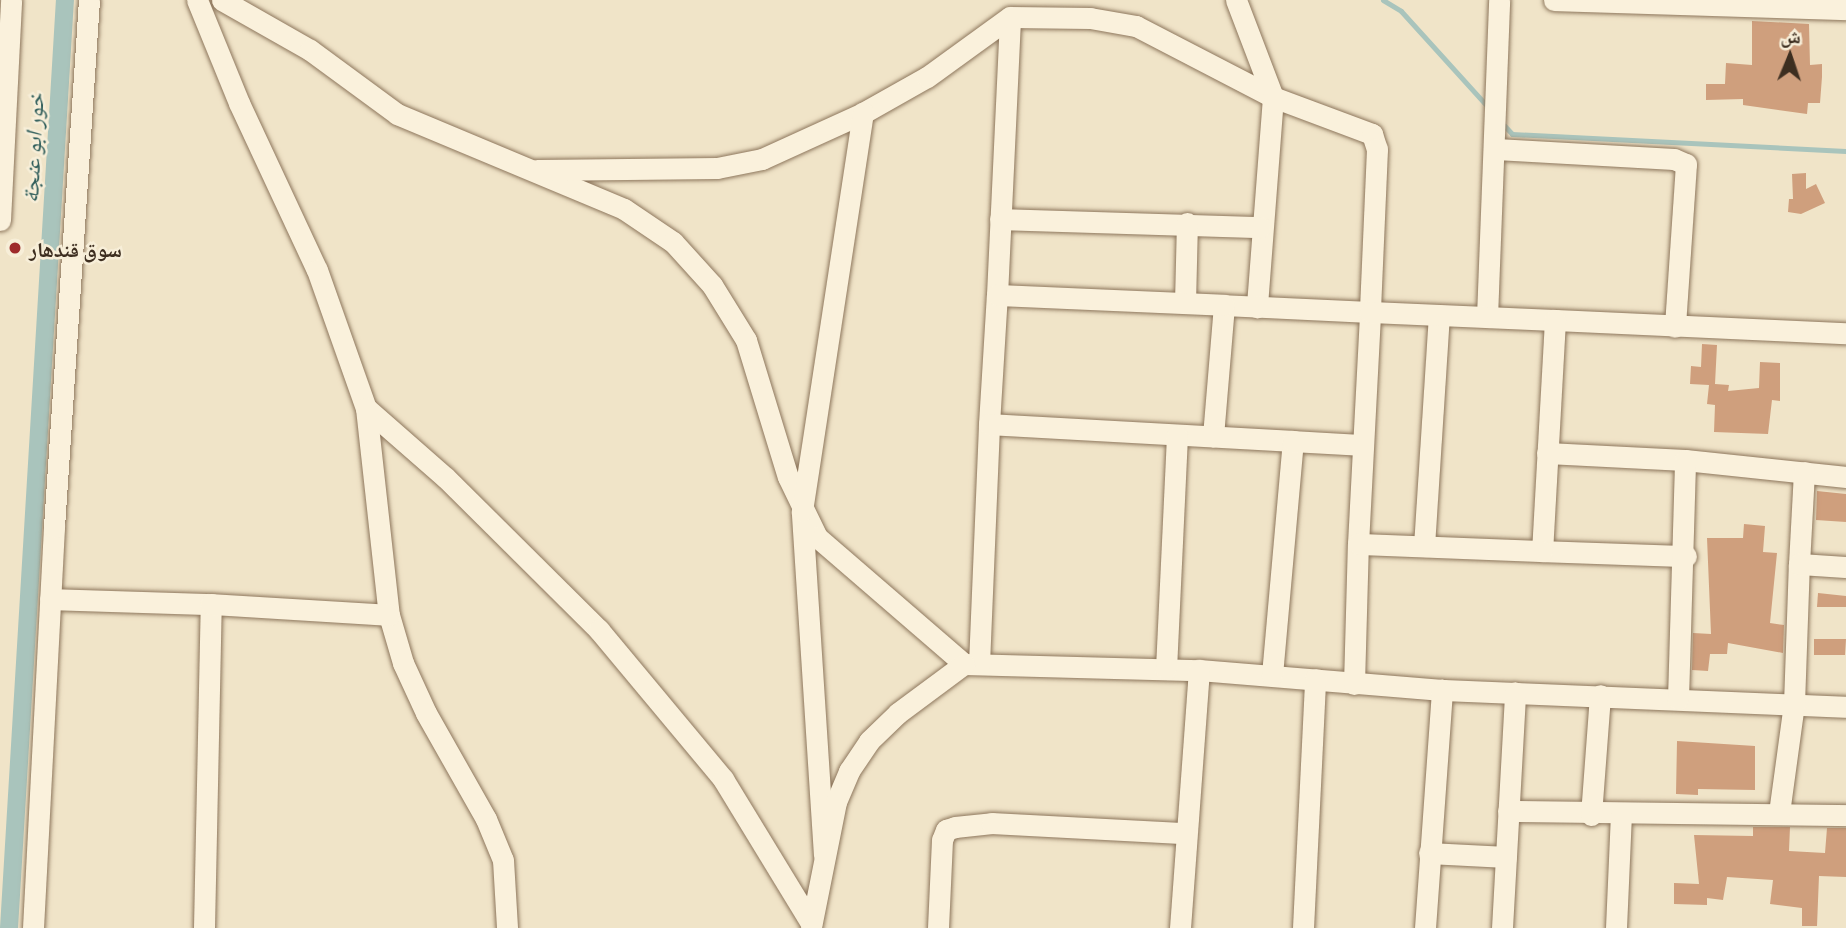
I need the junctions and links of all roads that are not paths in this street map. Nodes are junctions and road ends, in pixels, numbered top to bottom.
1 (11, 0) edge
2 (89, 0) edge
3 (197, 0) edge
4 (222, 0) edge
5 (1236, 0) edge
6 (1499, 0) edge
7 (1554, 0) edge
8 (1846, 9) edge
9 (1010, 17) junction
10 (5, 39) edge
11 (1273, 97) junction
12 (863, 113) junction
13 (2, 144) edge
14 (1496, 149) junction
15 (521, 169) junction
16 (1000, 219) junction
17 (0, 220) edge
18 (1187, 223) junction
19 (1260, 227) junction
20 (997, 295) junction
21 (1185, 303) junction
22 (1224, 306) junction
23 (1257, 307) junction
24 (1370, 312) junction
25 (1439, 315) junction
26 (1487, 317) junction
27 (1555, 320) junction
28 (1675, 327) junction
29 (1846, 333) edge
30 (366, 408) junction
31 (989, 424) junction
32 (1177, 436) junction
33 (1213, 436) junction
34 (1293, 441) junction
35 (1363, 445) junction
36 (1547, 453) junction
37 (1685, 460) junction
38 (1804, 472) junction
39 (1846, 477) edge
40 (802, 511) junction
41 (1358, 544) junction
42 (1424, 547) junction
43 (1542, 551) junction
44 (1686, 556) junction
45 (1799, 564) junction
46 (1846, 567) edge
47 (50, 599) junction
48 (211, 604) junction
49 (389, 615) junction
50 (972, 664) junction
51 (1166, 669) junction
52 (1199, 670) junction
53 (1272, 675) junction
54 (1315, 680) junction
55 (1354, 684) junction
56 (1442, 690) junction
57 (1516, 692) junction
58 (1600, 695) junction
59 (1678, 699) junction
60 (1794, 704) junction
61 (1846, 707) edge
62 (1508, 811) junction
63 (1779, 813) junction
64 (1591, 815) junction
65 (1621, 815) junction
66 (1846, 815) edge
67 (1185, 833) junction
68 (1429, 853) junction
69 (824, 855) junction
70 (1506, 857) junction
71 (811, 925) edge
72 (33, 928) edge
73 (204, 928) edge
74 (507, 928) edge
75 (938, 928) edge
76 (1180, 928) edge
77 (1303, 928) edge
78 (1425, 928) edge
79 (1502, 928) edge
80 (1616, 928) edge

1 - 10 street
2 - 47 street
3 - 30 street
4 - 15 street
5 - 11 street
6 - 14 street
7 - 8 street
9 - 11 street
9 - 12 street
9 - 16 street
10 - 13 street
11 - 19 street
11 - 24 street
12 - 15 street
12 - 40 street
13 - 17 street
14 - 26 street
14 - 28 street
15 - 40 street
16 - 18 street
16 - 20 street
18 - 19 street
18 - 21 street
19 - 23 street
20 - 21 street
20 - 31 street
21 - 22 street
22 - 23 street
22 - 33 street
23 - 24 street
24 - 25 street
24 - 35 street
25 - 26 street
25 - 42 street
26 - 27 street
27 - 28 street
27 - 36 street
28 - 29 street
30 - 49 street
30 - 71 street
31 - 32 street
31 - 50 street
32 - 33 street
32 - 51 street
33 - 34 street
34 - 35 street
34 - 53 street
35 - 41 street
36 - 37 street
36 - 43 street
37 - 38 street
37 - 44 street
38 - 39 street
38 - 45 street
40 - 50 street
40 - 69 street
41 - 42 street
41 - 55 street
42 - 43 street
43 - 44 street
44 - 59 street
45 - 46 street
45 - 60 street
47 - 48 street
47 - 72 street
48 - 49 street
48 - 73 street
49 - 74 street
50 - 51 street
50 - 69 street
51 - 52 street
52 - 53 street
52 - 67 street
53 - 54 street
54 - 55 street
54 - 77 street
55 - 56 street
56 - 57 street
56 - 68 street
57 - 58 street
57 - 62 street
58 - 59 street
58 - 64 street
59 - 60 street
60 - 61 street
60 - 63 street
62 - 64 street
62 - 70 street
63 - 65 street
63 - 66 street
64 - 65 street
65 - 80 street
67 - 75 street
67 - 76 street
68 - 70 street
68 - 78 street
69 - 71 street
70 - 79 street

